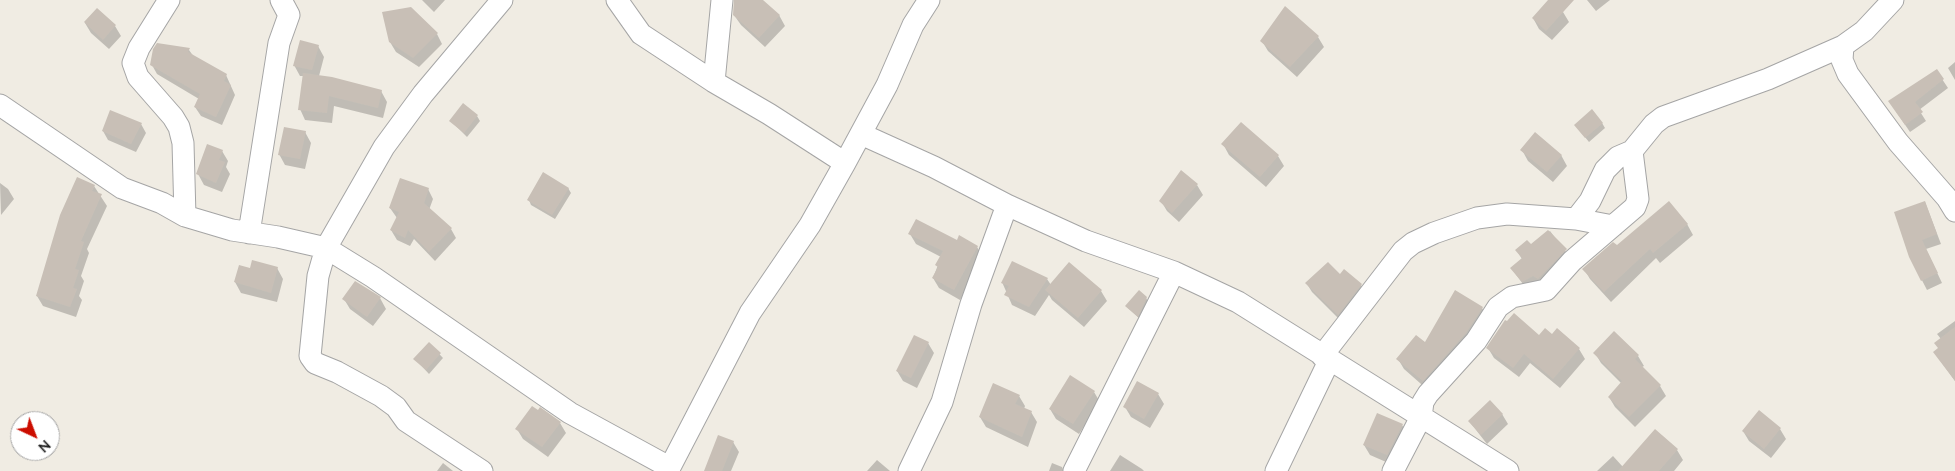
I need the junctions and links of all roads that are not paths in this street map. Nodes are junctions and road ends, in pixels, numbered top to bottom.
1 (281, 0) edge
2 (502, 0) edge
3 (617, 0) edge
4 (722, 0) edge
5 (929, 0) edge
6 (1893, 0) edge
7 (161, 3) edge
8 (1843, 46) junction
9 (714, 82) junction
10 (0, 105) edge
11 (861, 134) junction
12 (1632, 151) junction
13 (845, 163) junction
14 (1007, 205) junction
15 (1955, 211) edge
16 (185, 216) junction
17 (1576, 218) junction
18 (1613, 226) junction
19 (249, 234) junction
20 (326, 248) junction
21 (1174, 272) junction
22 (1325, 359) junction
23 (1421, 417) junction
24 (669, 469) edge
25 (482, 471) edge
26 (909, 471) edge
27 (1074, 471) edge
28 (1276, 471) edge
29 (1393, 471) edge
30 (1506, 471) edge

1 - 19 street
2 - 20 street
3 - 9 street
4 - 9 street
5 - 11 street
6 - 8 street
7 - 16 street
8 - 12 street
8 - 15 street
9 - 13 street
10 - 16 street
11 - 13 street
11 - 14 street
12 - 17 street
12 - 18 street
13 - 24 street
14 - 21 street
14 - 26 street
16 - 19 street
17 - 18 street
17 - 22 street
18 - 23 street
19 - 20 street
20 - 24 street
20 - 25 street
21 - 22 street
21 - 27 street
22 - 23 street
22 - 28 street
23 - 29 street
23 - 30 street

